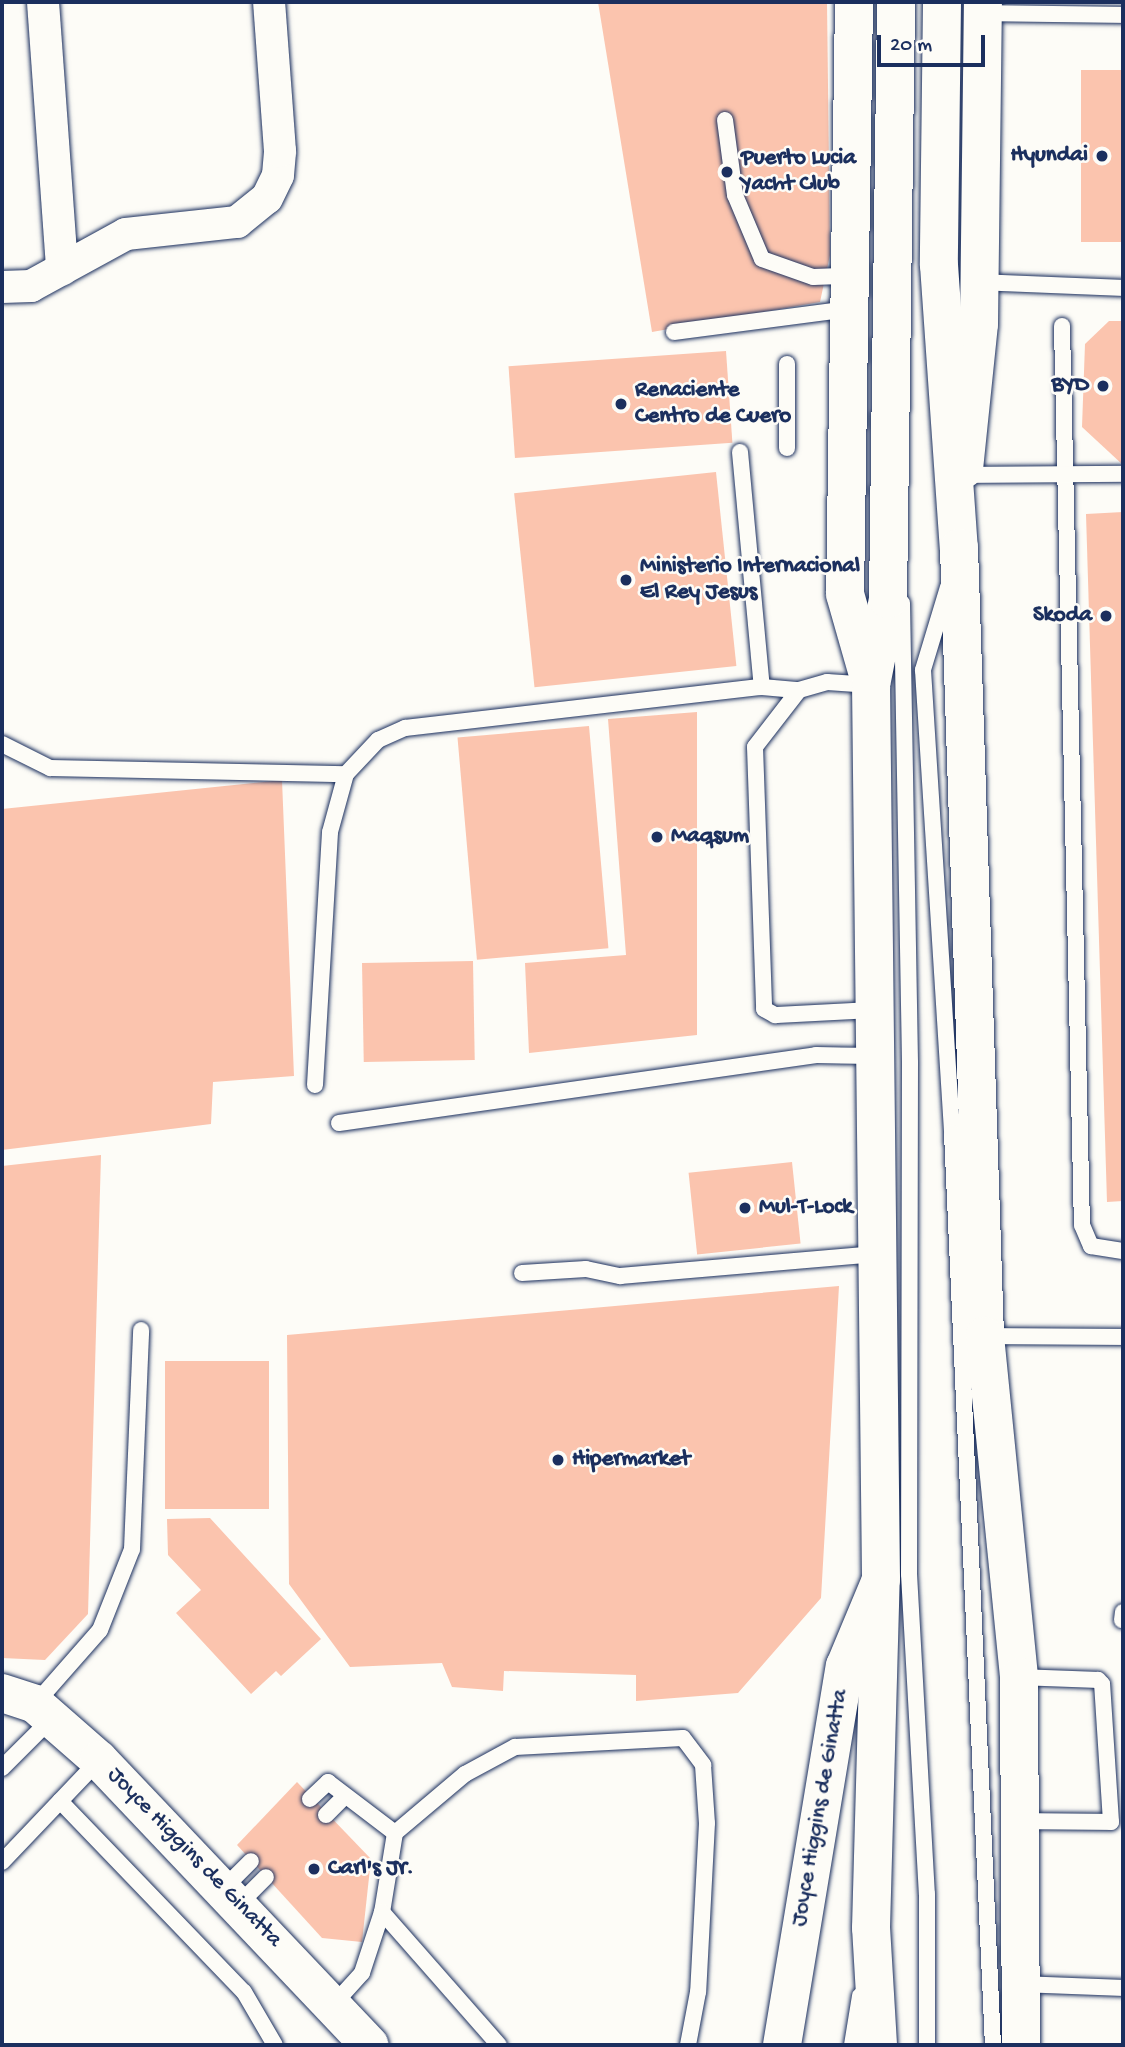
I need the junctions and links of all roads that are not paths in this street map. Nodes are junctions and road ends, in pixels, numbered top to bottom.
1 (44, 2) edge
2 (269, 2) edge
3 (854, 2) edge
4 (896, 2) edge
5 (942, 2) edge
6 (983, 7) edge
7 (1044, 8) edge
8 (1123, 15) edge
9 (725, 120) dead end
10 (62, 269) junction
11 (979, 282) junction
12 (2, 287) edge
13 (1123, 288) edge
14 (848, 292) junction
15 (1062, 326) dead end
16 (674, 332) dead end
17 (787, 363) dead end
18 (892, 429) junction
19 (788, 448) dead end
20 (740, 452) dead end
21 (1123, 474) edge
22 (963, 475) junction
23 (1066, 477) junction
24 (959, 535) junction
25 (871, 685) junction
26 (762, 687) junction
27 (799, 690) junction
28 (2, 744) edge
29 (346, 775) junction
30 (874, 1010) junction
31 (875, 1056) junction
32 (315, 1085) dead end
33 (340, 1123) dead end
34 (1123, 1251) edge
35 (876, 1254) junction
36 (522, 1273) dead end
37 (141, 1330) dead end
38 (985, 1336) junction
39 (1123, 1337) edge
40 (881, 1578) junction
41 (1123, 1612) edge
42 (1122, 1620) edge
43 (1019, 1677) junction
44 (30, 1705) edge
45 (99, 1760) junction
46 (4, 1764) edge
47 (344, 1797) junction
48 (310, 1799) dead end
49 (60, 1801) junction
50 (327, 1815) dead end
51 (1019, 1821) junction
52 (395, 1833) junction
53 (251, 1861) dead end
54 (2, 1862) edge
55 (266, 1877) dead end
56 (231, 1896) junction
57 (382, 1912) junction
58 (871, 1928) junction
59 (1019, 1984) junction
60 (1123, 1988) edge
61 (333, 2005) junction
62 (275, 2045) edge
63 (334, 2045) edge
64 (369, 2045) edge
65 (499, 2045) edge
66 (688, 2045) edge
67 (782, 2045) edge
68 (852, 2045) edge
69 (878, 2045) edge
70 (928, 2045) edge
71 (993, 2045) edge
72 (1021, 2045) edge

1 - 10 street
2 - 10 street
3 - 14 main road
4 - 18 main road
5 - 24 main road
6 - 7 lane
6 - 11 main road
7 - 8 lane
9 - 14 lane
10 - 12 street
11 - 13 lane
11 - 22 main road
14 - 16 lane
14 - 25 main road
15 - 23 lane
17 - 19 lane
18 - 25 main road
18 - 70 lane
20 - 26 lane
21 - 23 lane
22 - 23 lane
22 - 24 main road
23 - 34 lane
24 - 38 main road
24 - 71 lane
25 - 27 lane
25 - 30 main road
26 - 27 lane
26 - 29 lane
27 - 30 lane
28 - 29 lane
29 - 32 lane
30 - 31 main road
31 - 33 lane
31 - 35 main road
35 - 36 lane
35 - 40 main road
37 - 44 lane
38 - 39 lane
38 - 43 main road
40 - 58 main road
40 - 67 main road, Joyce Higgins de Ginatta
41 - 42 lane
43 - 51 main road
43 - 51 lane
44 - 45 main road, Joyce Higgins de Ginatta
44 - 46 lane
45 - 49 lane
45 - 56 main road, Joyce Higgins de Ginatta
47 - 48 lane
47 - 50 lane
47 - 52 lane
49 - 54 lane
49 - 62 lane
51 - 59 main road
52 - 57 lane
52 - 66 lane
53 - 56 lane
55 - 56 lane
56 - 61 main road, Joyce Higgins de Ginatta
57 - 61 lane
57 - 65 lane
58 - 68 lane
58 - 69 main road
59 - 60 lane
59 - 72 main road
61 - 63 main road
61 - 64 main road, Joyce Higgins de Ginatta

